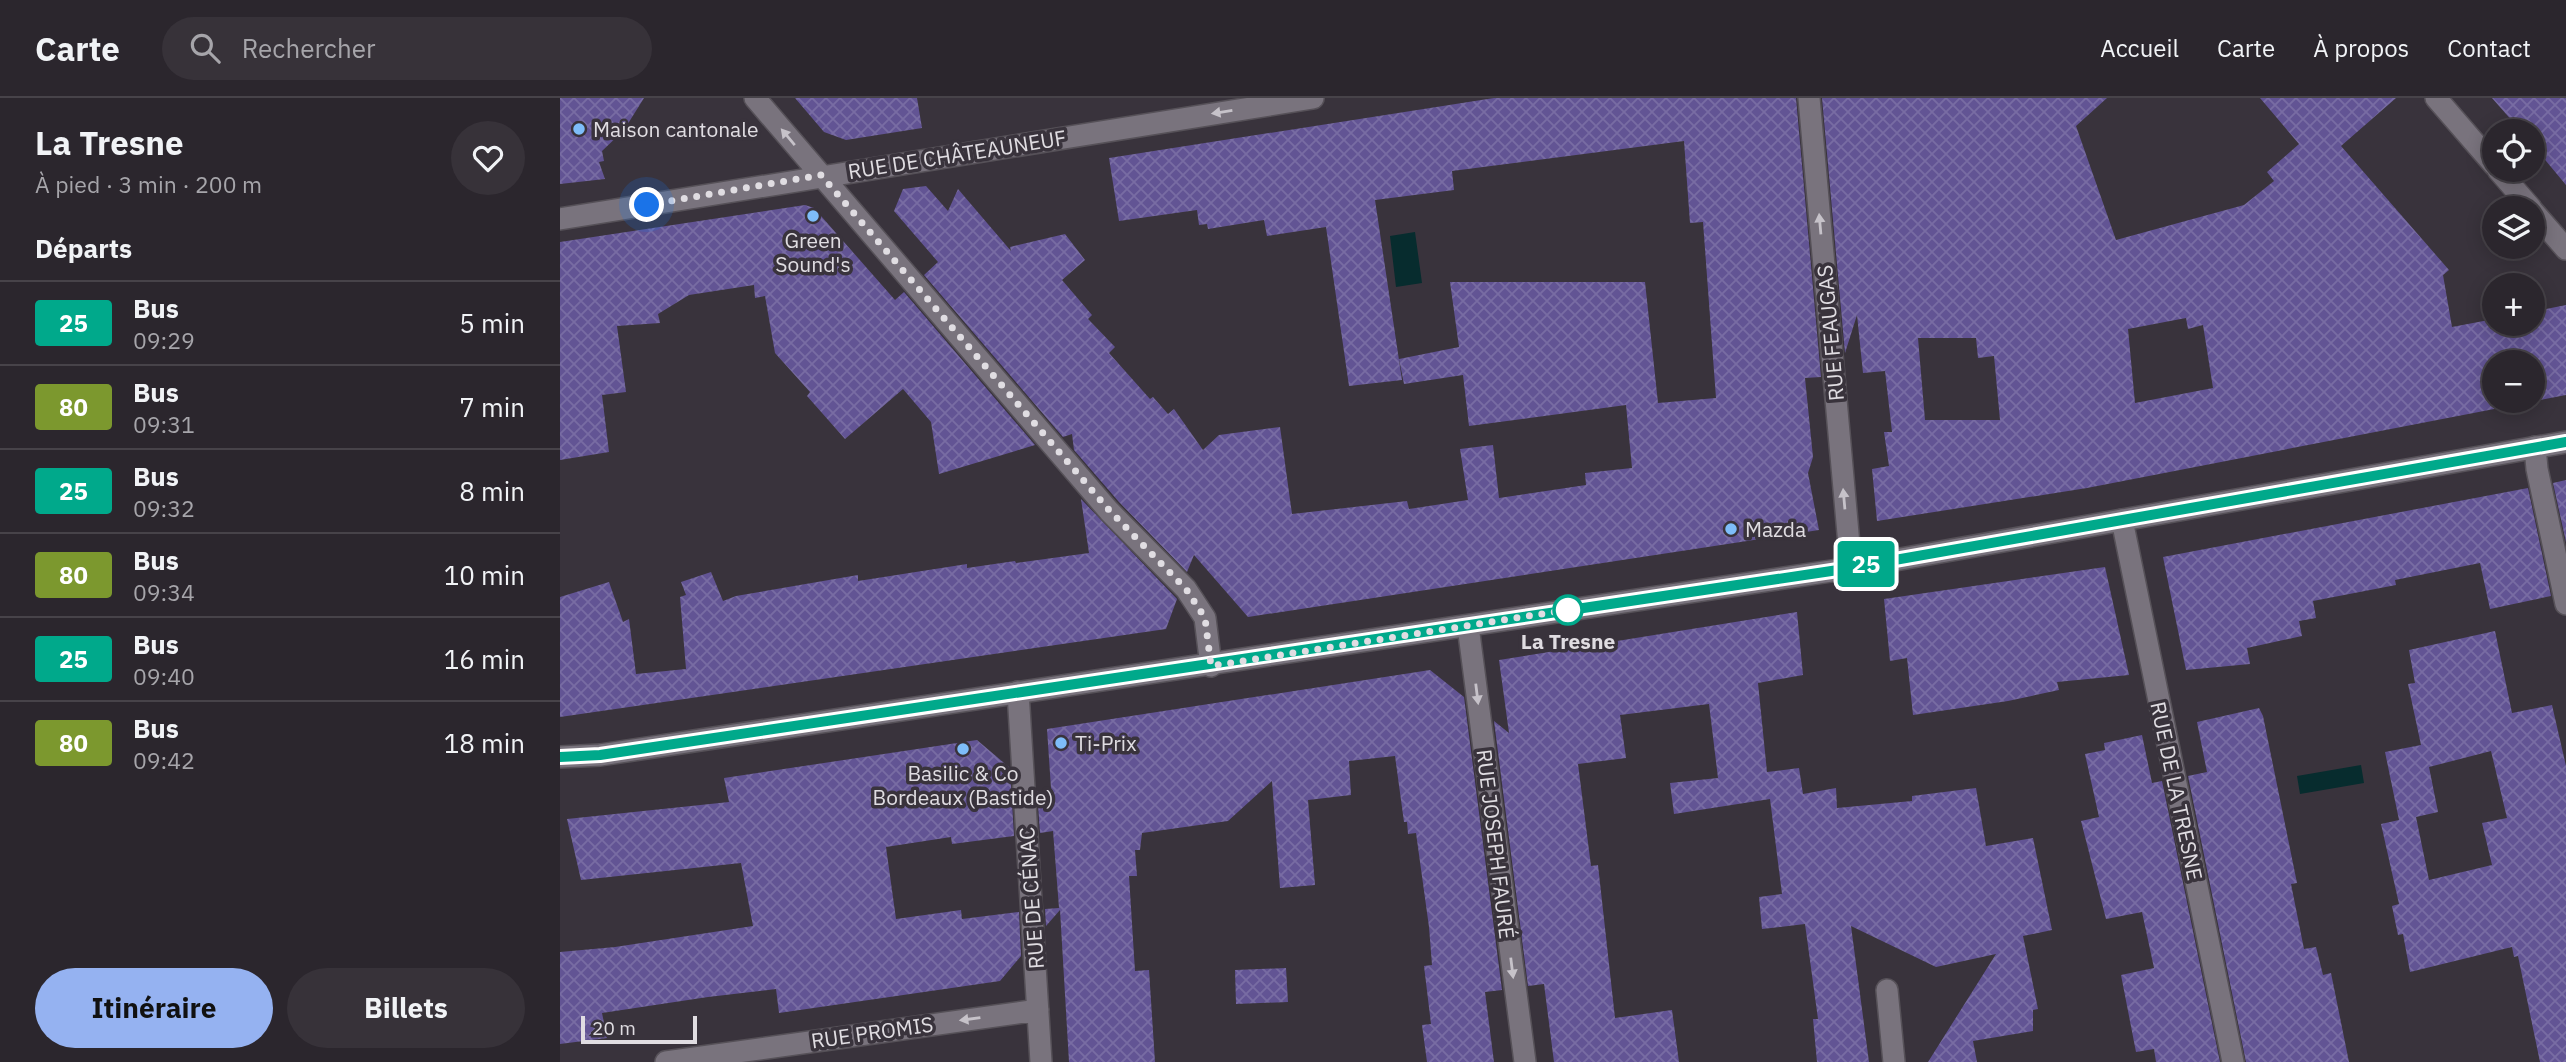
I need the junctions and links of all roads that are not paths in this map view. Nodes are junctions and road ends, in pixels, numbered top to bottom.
1 (755, 98) edge
2 (1313, 98) edge
3 (1809, 98) edge
4 (2436, 98) edge
5 (2482, 151) edge
6 (821, 175) junction
7 (2508, 182) edge
8 (2521, 196) edge
9 (560, 219) edge
10 (2545, 224) edge
11 (2566, 249) edge
12 (2566, 442) edge
13 (2535, 447) junction
14 (2122, 520) junction
15 (1851, 567) junction
16 (2566, 604) edge
17 (1468, 626) junction
18 (1211, 666) junction
19 (1018, 692) junction
20 (560, 757) edge
21 (1887, 990) dead end
22 (1038, 1010) junction
23 (672, 1062) edge
24 (1041, 1062) edge
25 (1525, 1062) edge
26 (1894, 1062) edge
27 (2234, 1062) edge

6 -> 1 street
2 -> 6 street, RUE DE CHÂTEAUNEUF
15 -> 3 street, RUE FEAUGAS
4 - 5 street
6 - 9 street, RUE DE CHÂTEAUNEUF
6 - 18 street
7 - 8 street
10 - 11 street
12 - 13 street
13 - 14 street
13 - 16 street
14 - 15 street
14 - 27 street, RUE DE LA TRESNE
15 - 17 street
17 - 18 street
17 -> 25 street, RUE JOSEPH FAURÉ
18 - 19 street
19 - 20 street
19 - 22 street, RUE DE CÉNAC
21 - 26 street
22 -> 23 street, RUE PROMIS
22 - 24 street, RUE DE CÉNAC

